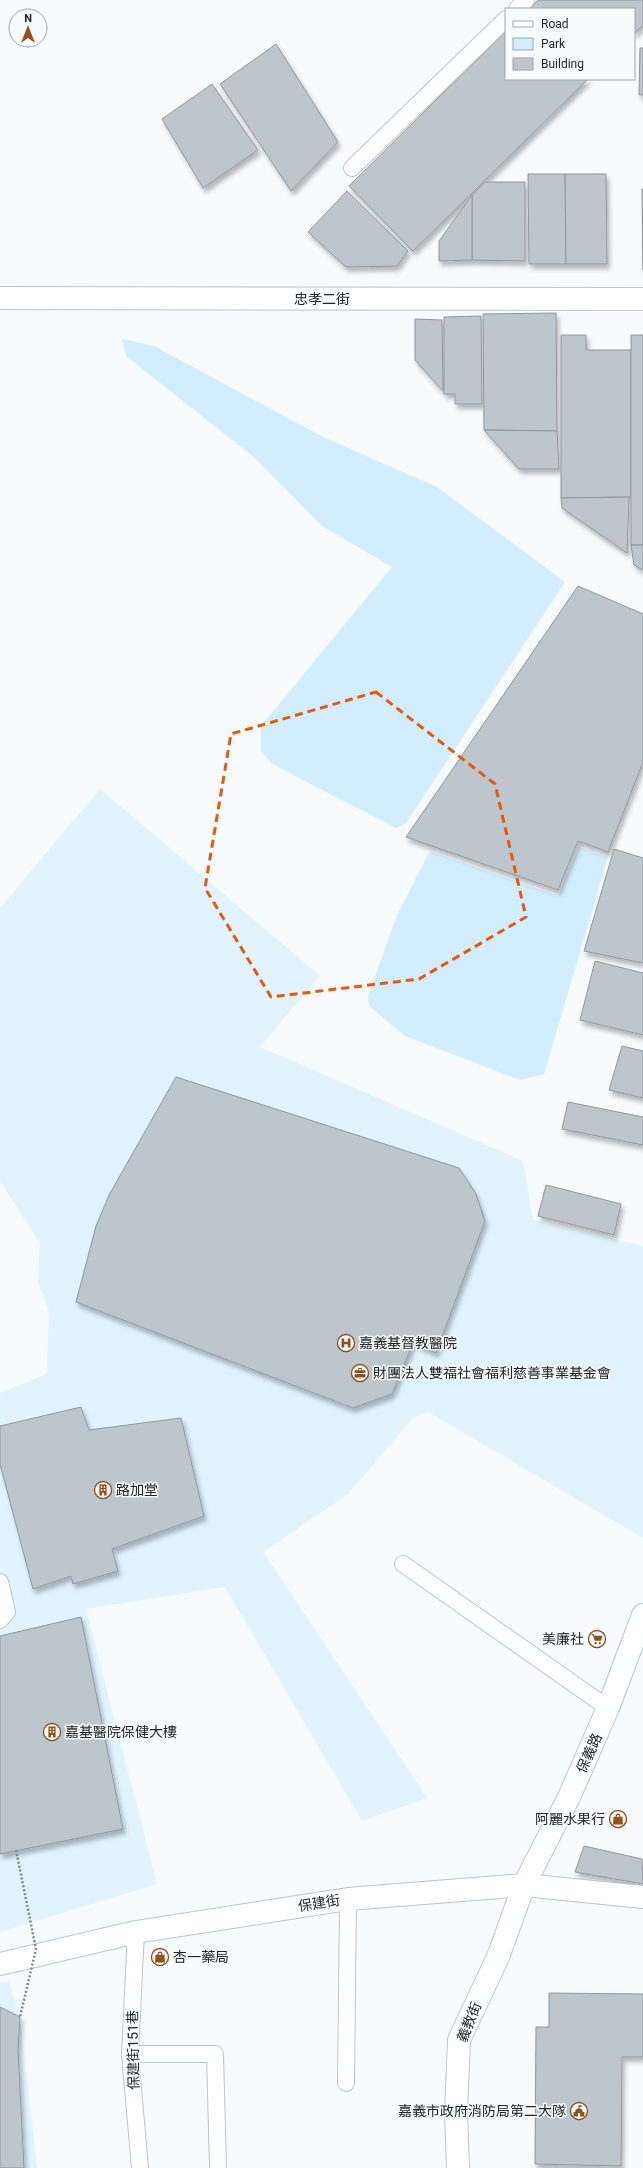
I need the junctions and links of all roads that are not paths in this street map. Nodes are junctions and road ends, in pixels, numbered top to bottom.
1 (526, 0) edge
2 (518, 8) edge
3 (505, 21) edge
4 (352, 168) dead end
5 (0, 298) edge
6 (643, 299) edge
7 (403, 1564) dead end
8 (0, 1582) edge
9 (643, 1615) edge
10 (0, 1620) edge
11 (608, 1708) junction
12 (524, 1885) junction
13 (643, 1897) edge
14 (348, 1899) junction
15 (136, 1932) junction
16 (0, 1964) edge
17 (130, 2054) junction
18 (346, 2083) dead end
19 (140, 2168) edge
20 (218, 2168) edge
21 (458, 2168) edge

1 - 2 lane
3 - 4 lane
5 - 6 street, 忠孝二街
7 - 11 lane
8 - 10 lane
9 - 11 street, 保義路
11 - 12 street, 保義路
12 - 13 street, 保建街
12 - 14 street, 保建街
12 - 21 street, 義教街
14 - 15 street, 保建街
14 - 18 lane
15 - 16 street, 保建街
15 - 17 lane, 保建街151巷
17 - 19 lane, 保建街151巷
17 - 20 lane

